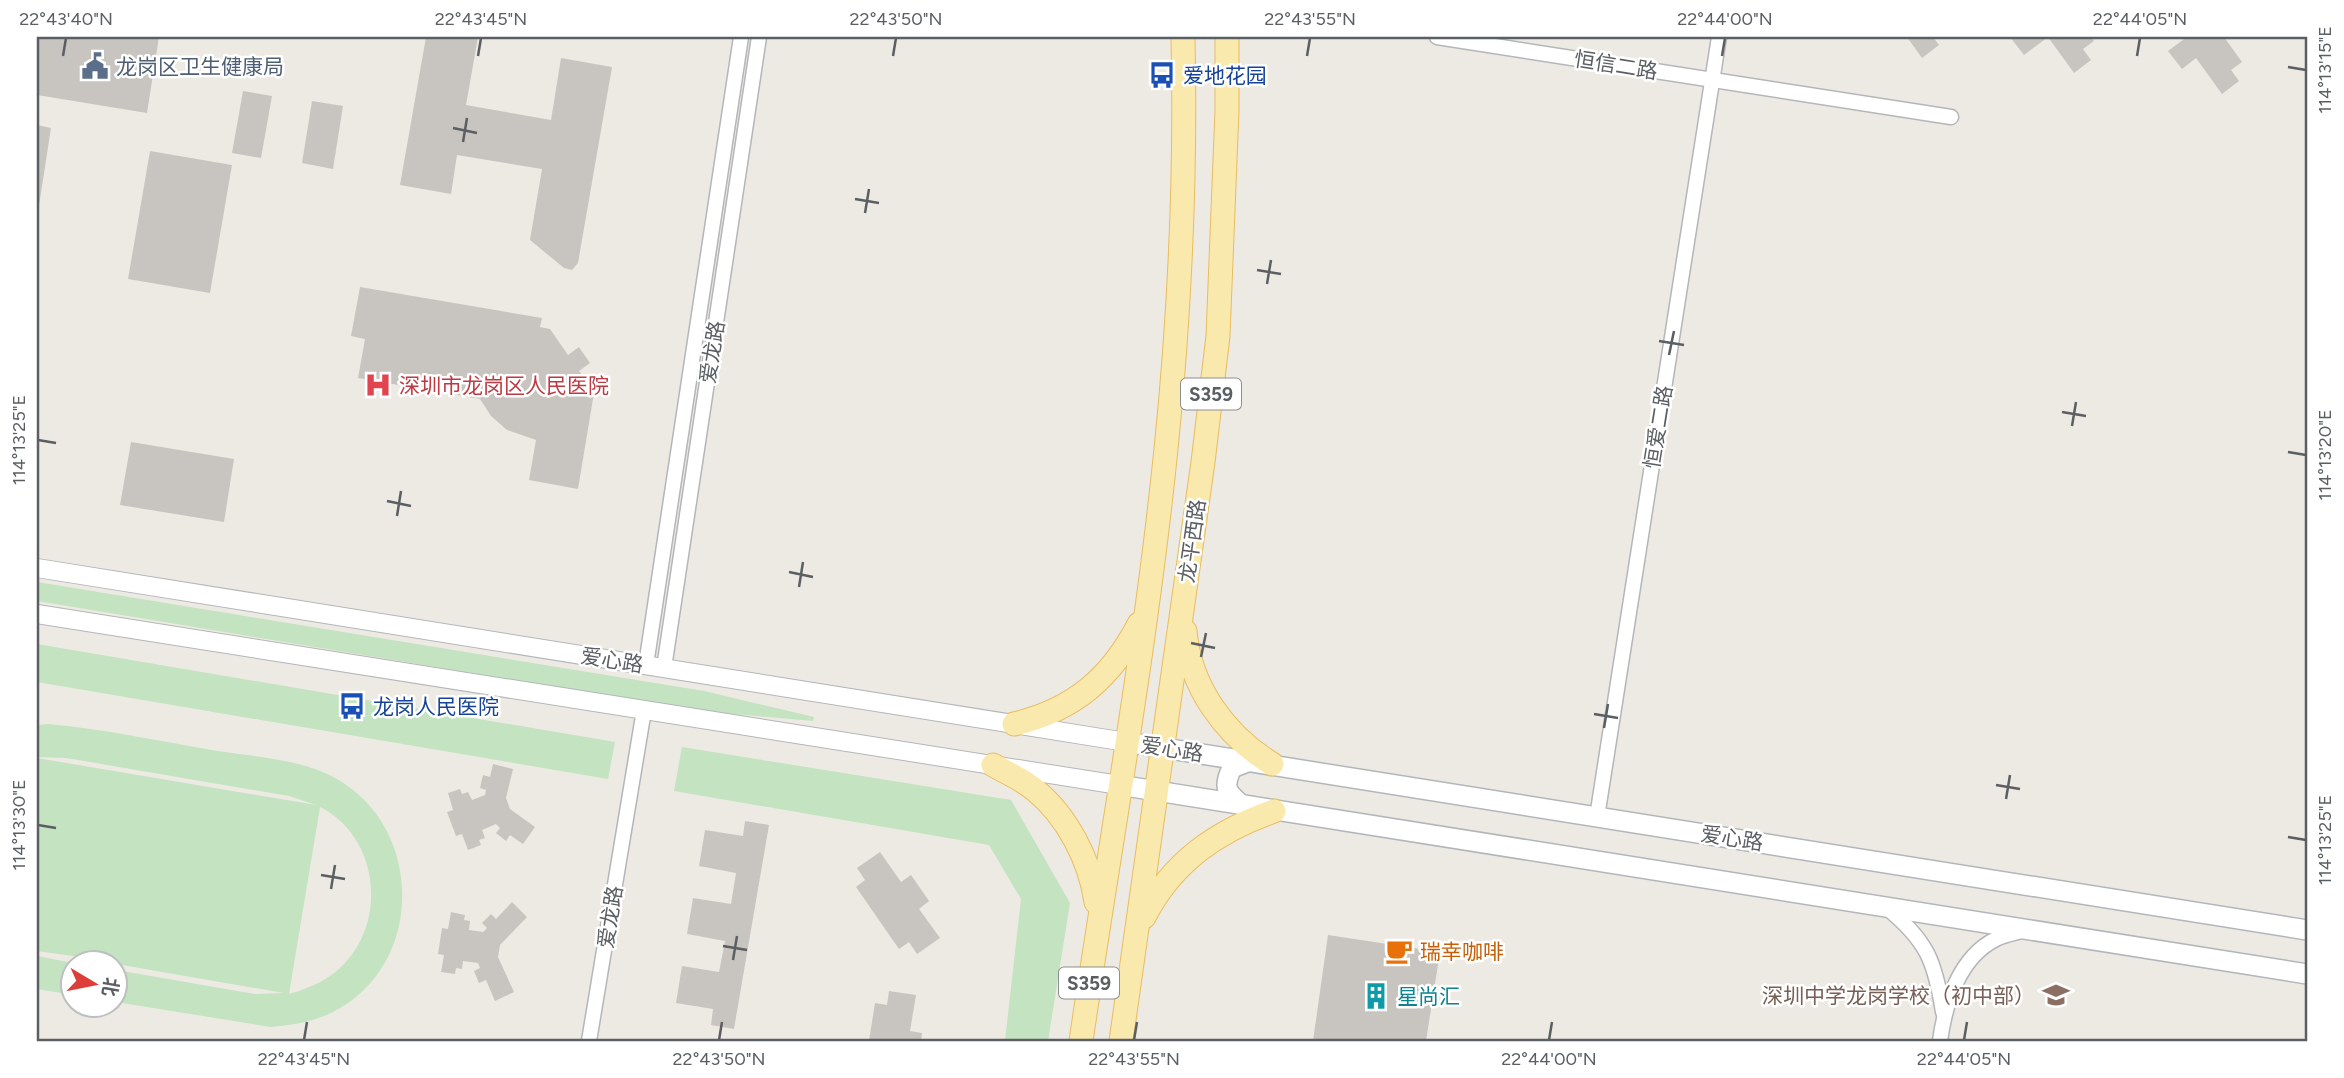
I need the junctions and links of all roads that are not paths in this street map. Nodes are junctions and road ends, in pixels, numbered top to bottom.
1 (741, 37) edge
2 (759, 37) edge
3 (1183, 37) edge
4 (1227, 37) edge
5 (1437, 37) edge
6 (1719, 37) edge
7 (1712, 80) junction
8 (1951, 117) dead end
9 (37, 568) edge
10 (1183, 603) junction
11 (1146, 611) junction
12 (37, 614) edge
13 (646, 665) junction
14 (664, 668) junction
15 (644, 710) junction
16 (1014, 724) junction
17 (1126, 742) junction
18 (1163, 748) junction
19 (1261, 762) junction
20 (993, 765) junction
21 (1119, 785) junction
22 (1157, 791) junction
23 (1243, 806) junction
24 (1274, 811) junction
25 (1597, 817) junction
26 (1886, 907) junction
27 (1098, 926) junction
28 (1138, 929) junction
29 (2026, 929) junction
30 (2307, 930) edge
31 (2307, 974) edge
32 (1944, 1013) junction
33 (589, 1041) edge
34 (1081, 1041) edge
35 (1121, 1041) edge
36 (1940, 1041) edge

1 - 13 street, 爱龙路
2 - 14 street, 爱龙路
3 - 11 main road, 龙平西路 / S359
4 - 10 main road, 龙平西路 / S359
5 - 7 street, 恒信二路
6 - 7 street, 恒爱二路
7 - 8 street, 恒信二路
7 - 25 street, 恒爱二路
9 - 13 street, 爱心路
10 - 18 main road, 龙平西路 / S359
10 - 19 main road
11 - 16 main road
11 - 17 main road, 龙平西路 / S359
12 - 15 street, 爱心路
13 - 14 street, 爱心路
14 - 16 street, 爱心路
15 - 20 street, 爱心路
15 - 33 street, 爱龙路
16 - 17 street, 爱心路
17 - 18 main road, 爱心路
17 - 21 main road, 龙平西路 / S359
18 - 19 main road, 爱心路
18 - 22 main road, 龙平西路 / S359
19 - 23 main road
19 - 25 main road, 爱心路
20 - 21 street, 爱心路
20 - 27 main road
21 - 22 main road, 爱心路
21 - 27 main road, 龙平西路 / S359
22 - 23 main road, 爱心路
22 - 28 main road, 龙平西路 / S359
23 - 24 main road, 爱心路
24 - 26 main road, 爱心路
24 - 28 main road
25 - 30 main road, 爱心路
26 - 29 main road, 爱心路
26 - 32 street
27 - 34 main road, 龙平西路 / S359
28 - 35 main road, 龙平西路 / S359
29 - 31 main road, 爱心路
29 - 32 street
32 - 36 street

